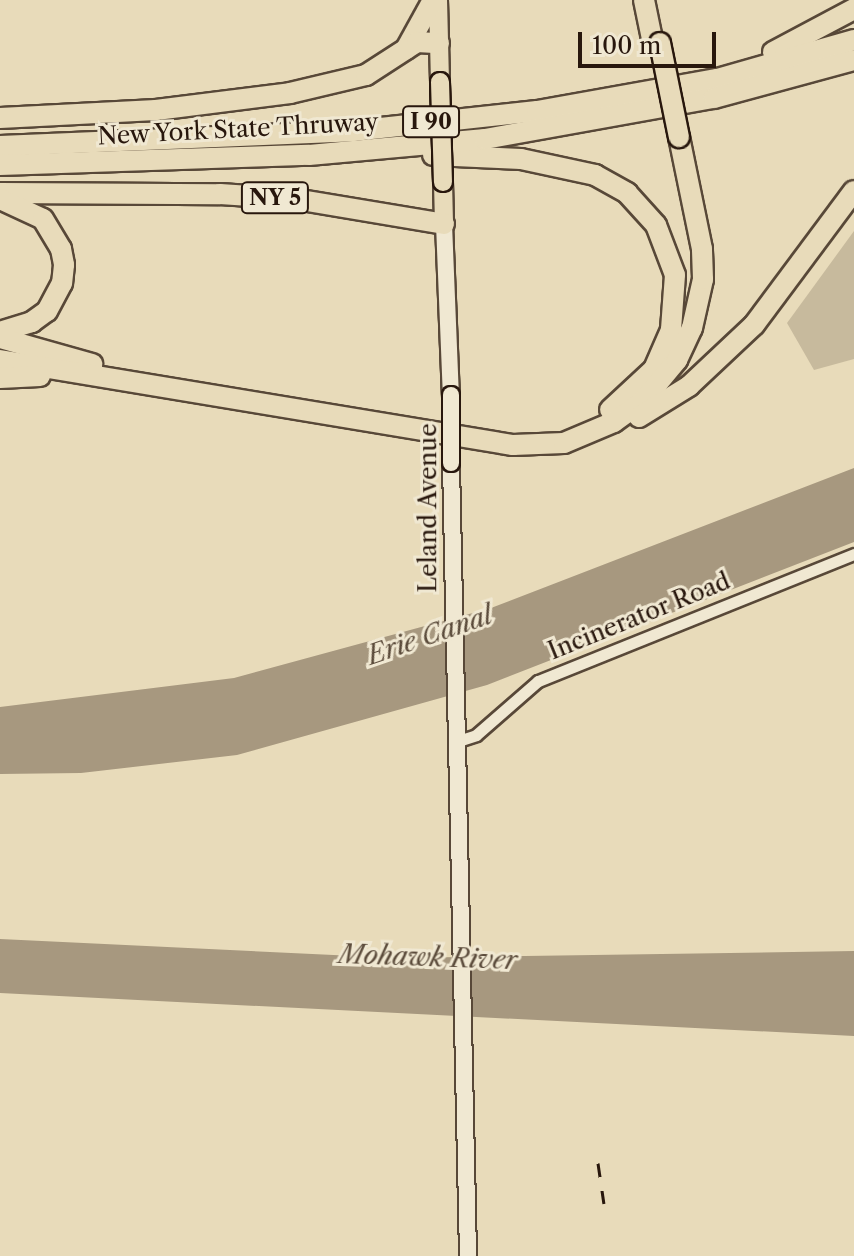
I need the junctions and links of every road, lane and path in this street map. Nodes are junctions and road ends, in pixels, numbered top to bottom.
1 (435, 0) edge
2 (644, 0) edge
3 (651, 0) edge
4 (854, 9) edge
5 (854, 40) edge
6 (439, 43) junction
7 (656, 44) junction
8 (406, 49) junction
9 (854, 60) edge
10 (680, 85) junction
11 (0, 118) edge
12 (676, 137) junction
13 (0, 146) edge
14 (309, 155) junction
15 (0, 165) edge
16 (854, 191) edge
17 (0, 196) edge
18 (444, 224) junction
19 (0, 335) edge
20 (0, 353) edge
21 (0, 360) edge
22 (123, 373) junction
23 (98, 376) junction
24 (0, 378) edge
25 (601, 418) junction
26 (587, 435) junction
27 (854, 554) edge
28 (455, 742) junction
29 (468, 1256) edge

1 - 6 main road, Leland Avenue
1 - 8 highway
2 - 7 highway
3 - 7 highway
4 - 10 highway
5 - 10 highway, New York State Thruway / I 90
6 - 8 highway
6 - 18 main road, Leland Avenue, bridge
7 - 12 highway, bridge
8 - 11 highway
9 - 14 highway, New York State Thruway / I 90
10 - 13 highway, New York State Thruway / I 90
12 - 25 highway
12 - 26 highway
14 - 15 highway, New York State Thruway / I 90
14 - 25 highway
16 - 26 highway
17 - 18 highway, NY 5
17 - 19 highway
18 - 28 street, Leland Avenue, bridge
19 - 22 highway
20 - 22 highway
21 - 23 highway
22 - 25 highway
23 - 24 highway
23 - 26 highway
27 - 28 street, Incinerator Road
28 - 29 street, Leland Avenue

